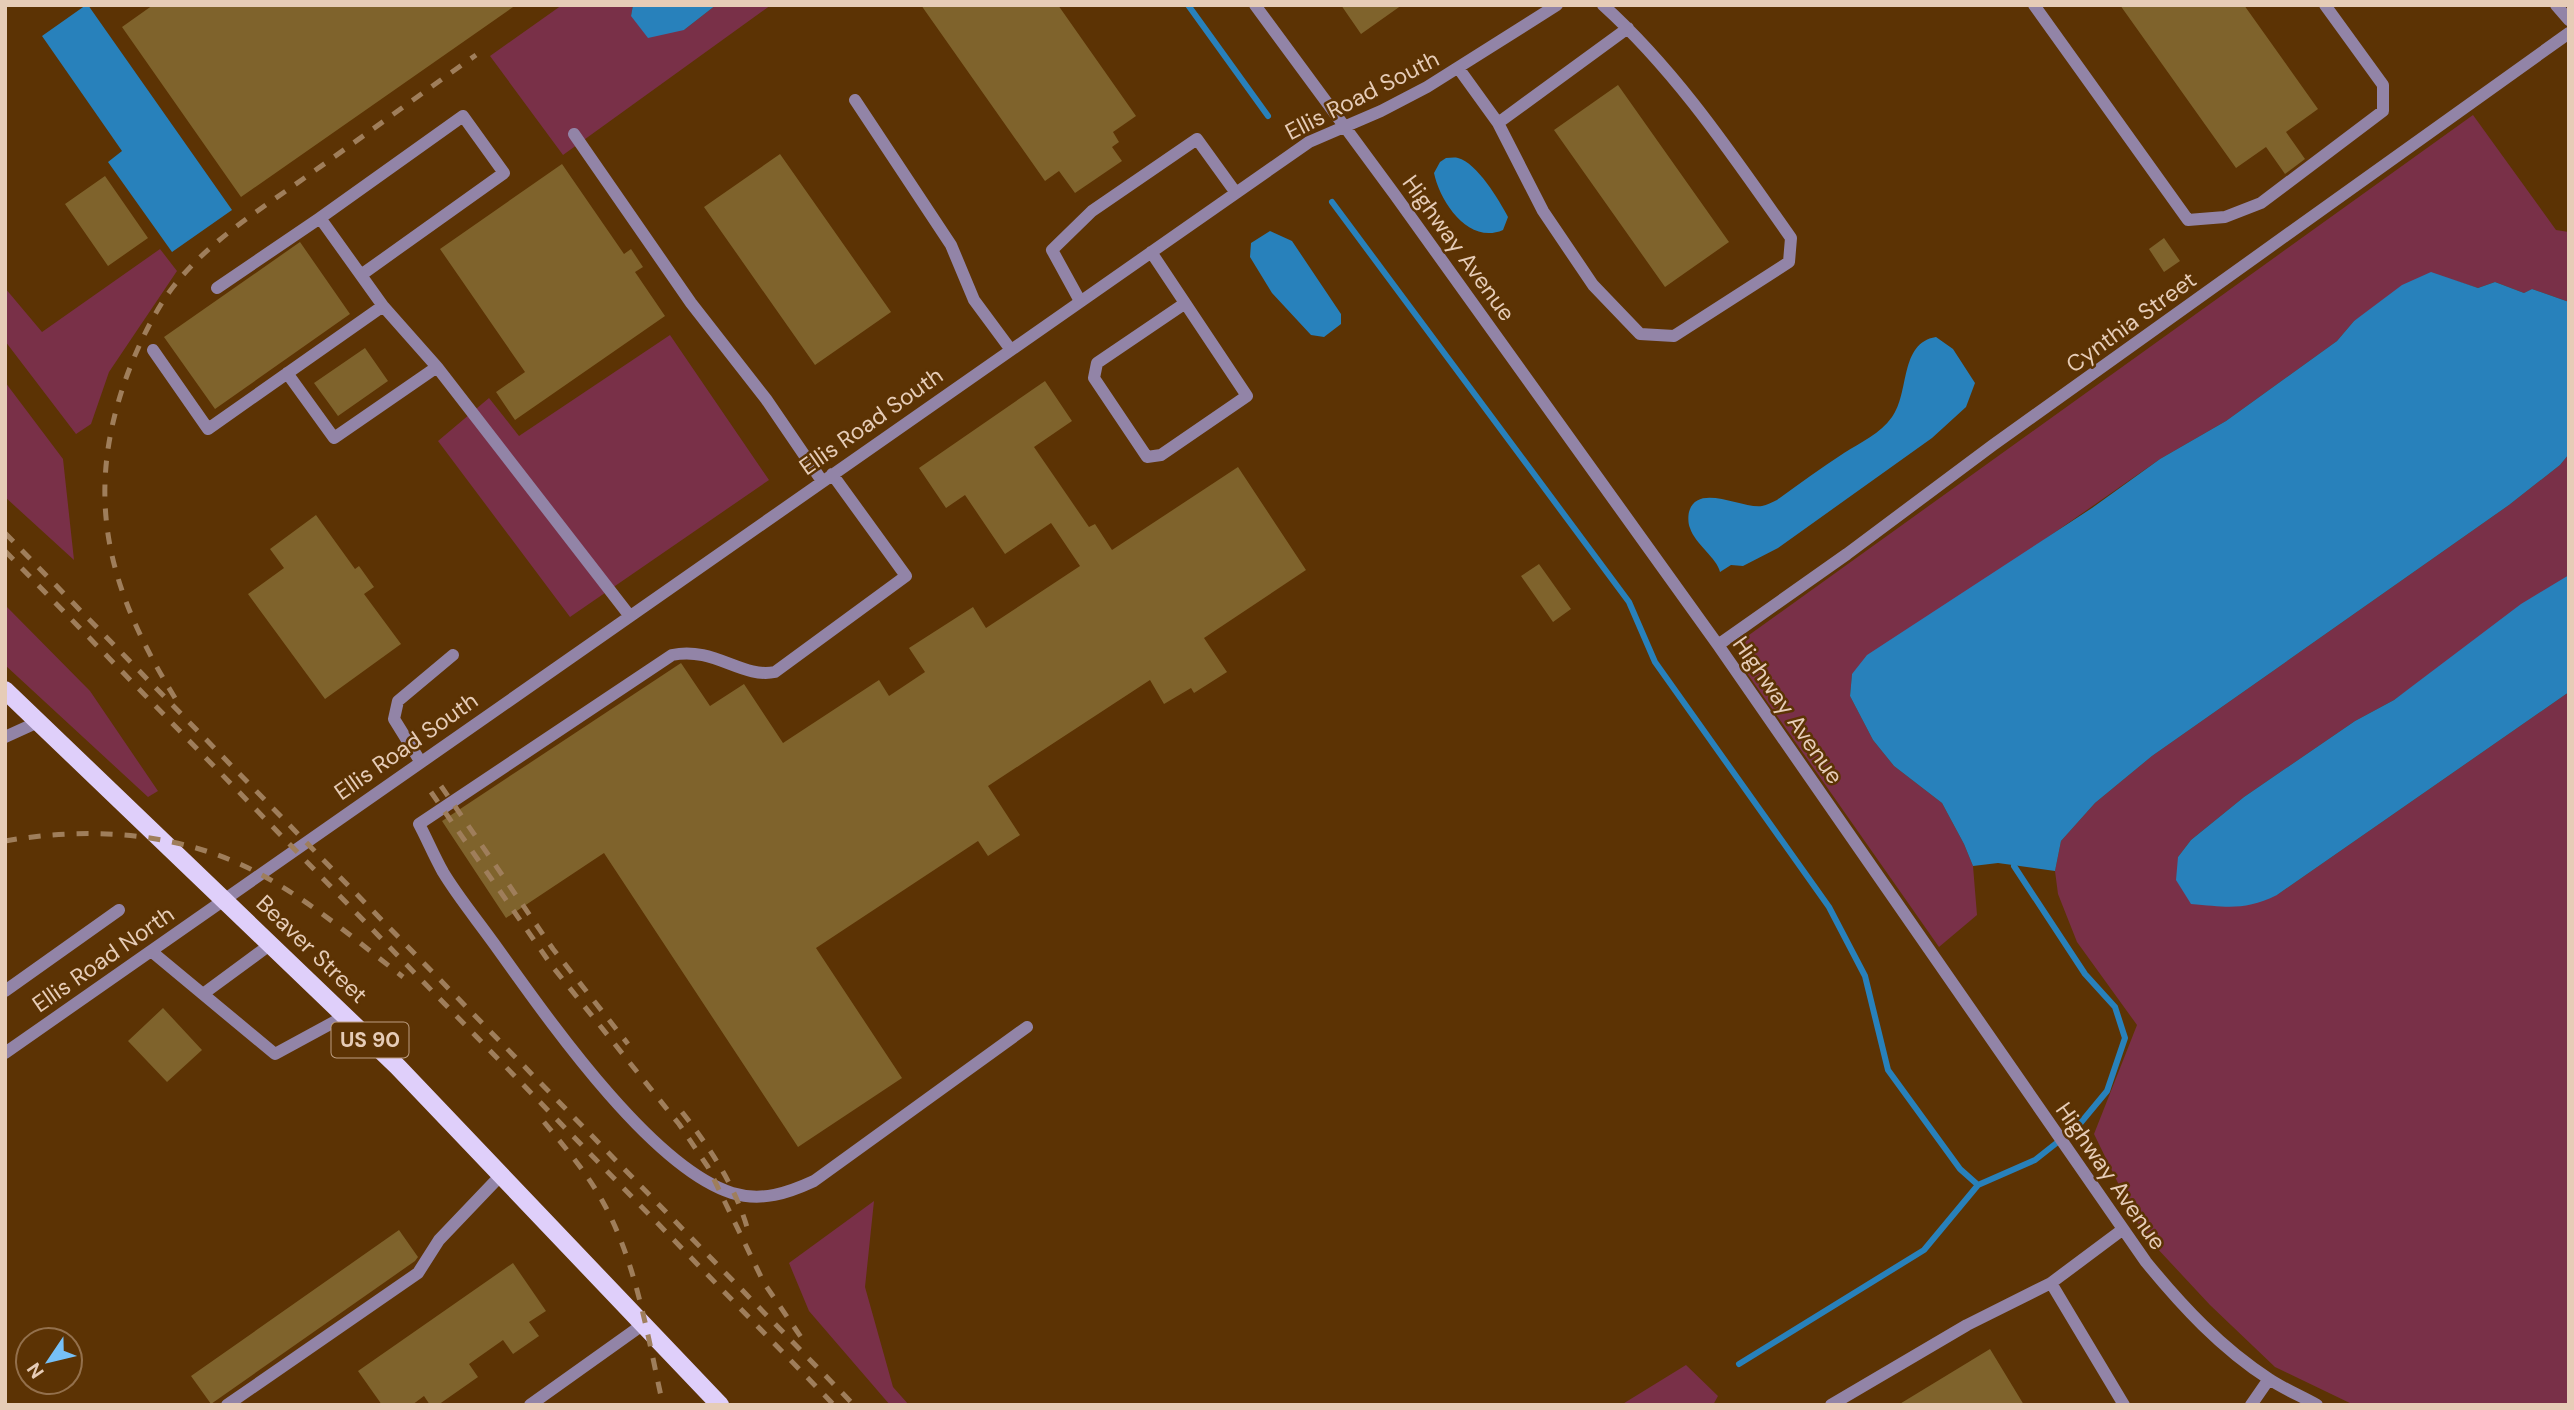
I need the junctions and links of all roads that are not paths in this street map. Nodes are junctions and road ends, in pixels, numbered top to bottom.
1 (1255, 5) edge
2 (1603, 5) edge
3 (2034, 5) edge
4 (2325, 5) edge
5 (2556, 5) edge
6 (1553, 6) edge
7 (2569, 20) edge
8 (1628, 27) junction
9 (2569, 33) edge
10 (1460, 69) junction
11 (855, 100) dead end
12 (1498, 123) junction
13 (1342, 126) junction
14 (574, 134) dead end
15 (1236, 193) junction
16 (320, 218) junction
17 (1150, 252) junction
18 (361, 275) junction
19 (217, 288) dead end
20 (1080, 301) junction
21 (1184, 304) junction
22 (383, 306) junction
23 (153, 350) dead end
24 (1011, 350) junction
25 (437, 367) junction
26 (287, 373) junction
27 (827, 477) junction
28 (629, 615) junction
29 (1718, 645) junction
30 (453, 655) dead end
31 (5, 690) edge
32 (38, 722) junction
33 (5, 737) edge
34 (420, 761) junction
35 (225, 900) junction
36 (119, 910) dead end
37 (271, 944) junction
38 (151, 951) junction
39 (5, 991) edge
40 (202, 994) junction
41 (345, 1016) junction
42 (1027, 1027) dead end
43 (5, 1053) edge
44 (502, 1174) junction
45 (2122, 1230) junction
46 (2051, 1283) junction
47 (645, 1324) junction
48 (2269, 1379) junction
49 (227, 1405) edge
50 (530, 1405) edge
51 (720, 1405) edge
52 (1831, 1405) edge
53 (2124, 1405) edge
54 (2251, 1405) edge
55 (2317, 1405) edge

1 - 13 street, Highway Avenue
2 - 8 street
3 - 4 street
5 - 7 street
6 - 10 street, Ellis Road South
8 - 12 street
8 - 12 street
9 - 29 street, Cynthia Street
10 - 12 street
10 - 13 street, Ellis Road South
11 - 24 street
13 - 15 street, Ellis Road South
13 - 29 street, Highway Avenue
14 - 27 street
15 - 17 street, Ellis Road South
15 - 20 street
16 - 18 street
16 - 18 street
16 - 19 street
17 - 20 street, Ellis Road South
17 - 21 street
18 - 22 street
20 - 24 street, Ellis Road South
21 - 21 street
22 - 25 street
22 - 26 street
23 - 26 street
24 - 27 street, Ellis Road South
25 - 26 street
25 - 28 street
27 - 28 street, Ellis Road South
27 - 42 street
28 - 34 street, Ellis Road South
29 - 45 street, Highway Avenue
30 - 34 street
31 - 32 main road, Beaver Street / US 90
32 - 33 street
32 - 35 main road, Beaver Street / US 90
34 - 35 street, Ellis Road South
35 - 37 main road, Beaver Street / US 90
35 - 38 street, Ellis Road North
36 - 39 street
37 - 40 street
37 - 41 main road, Beaver Street / US 90
38 - 40 street
38 - 43 street, Ellis Road North
40 - 41 street
41 - 44 main road, Beaver Street / US 90
44 - 47 main road, Beaver Street / US 90
44 - 49 street
45 - 46 street
45 - 48 street, Highway Avenue
46 - 52 street
46 - 53 street
47 - 50 street
47 - 51 main road, Beaver Street / US 90
48 - 54 street
48 - 55 street, Highway Avenue

